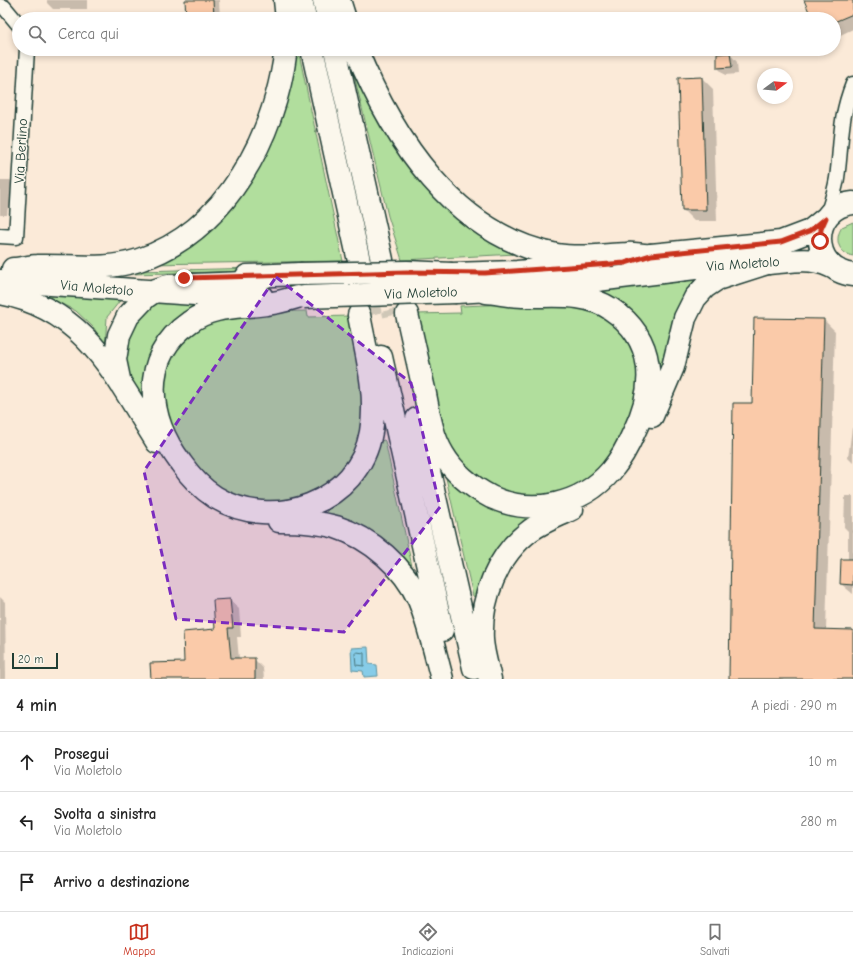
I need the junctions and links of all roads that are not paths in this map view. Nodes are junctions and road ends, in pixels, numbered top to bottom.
1 (285, 0) edge
2 (301, 0) edge
3 (324, 0) edge
4 (339, 0) edge
5 (0, 6) edge
6 (286, 12) edge
7 (304, 12) edge
8 (327, 12) edge
9 (343, 12) edge
10 (12, 17) edge
11 (27, 56) edge
12 (285, 56) edge
13 (314, 56) edge
14 (337, 56) edge
15 (359, 56) edge
16 (853, 84) edge
17 (853, 203) edge
18 (826, 218) junction
19 (0, 236) edge
20 (651, 255) junction
21 (388, 260) tunnel mouth
22 (353, 261) tunnel mouth
23 (767, 263) junction
24 (4, 273) edge
25 (845, 273) edge
26 (266, 276) junction
27 (454, 283) junction
28 (486, 292) junction
29 (0, 293) edge
30 (152, 293) junction
31 (301, 297) junction
32 (125, 392) junction
33 (442, 679) edge
34 (455, 679) edge
35 (477, 679) edge
36 (490, 679) edge

1 - 6 main road
2 - 7 main road
3 - 8 main road
4 - 9 main road
5 - 10 street
11 - 19 street, Via Berlino
12 - 24 main road
13 - 22 main road
14 - 21 main road
15 - 20 main road
16 - 18 street
17 - 18 main road, Via Moletolo
18 - 20 main road, Via Moletolo
18 - 25 main road, Via Moletolo
20 - 27 main road, Via Moletolo
23 - 25 main road, Via Moletolo
23 - 28 main road, Via Moletolo
23 - 36 main road
24 - 26 main road, Via Moletolo
24 - 30 main road, Via Moletolo
26 - 27 main road, Via Moletolo, bridge
26 - 30 main road
27 - 28 main road, Via Moletolo
27 - 31 main road, Via Moletolo, bridge
28 - 35 main road
29 - 32 main road
30 - 31 main road, Via Moletolo
30 - 32 main road
31 - 34 main road
32 - 33 main road

